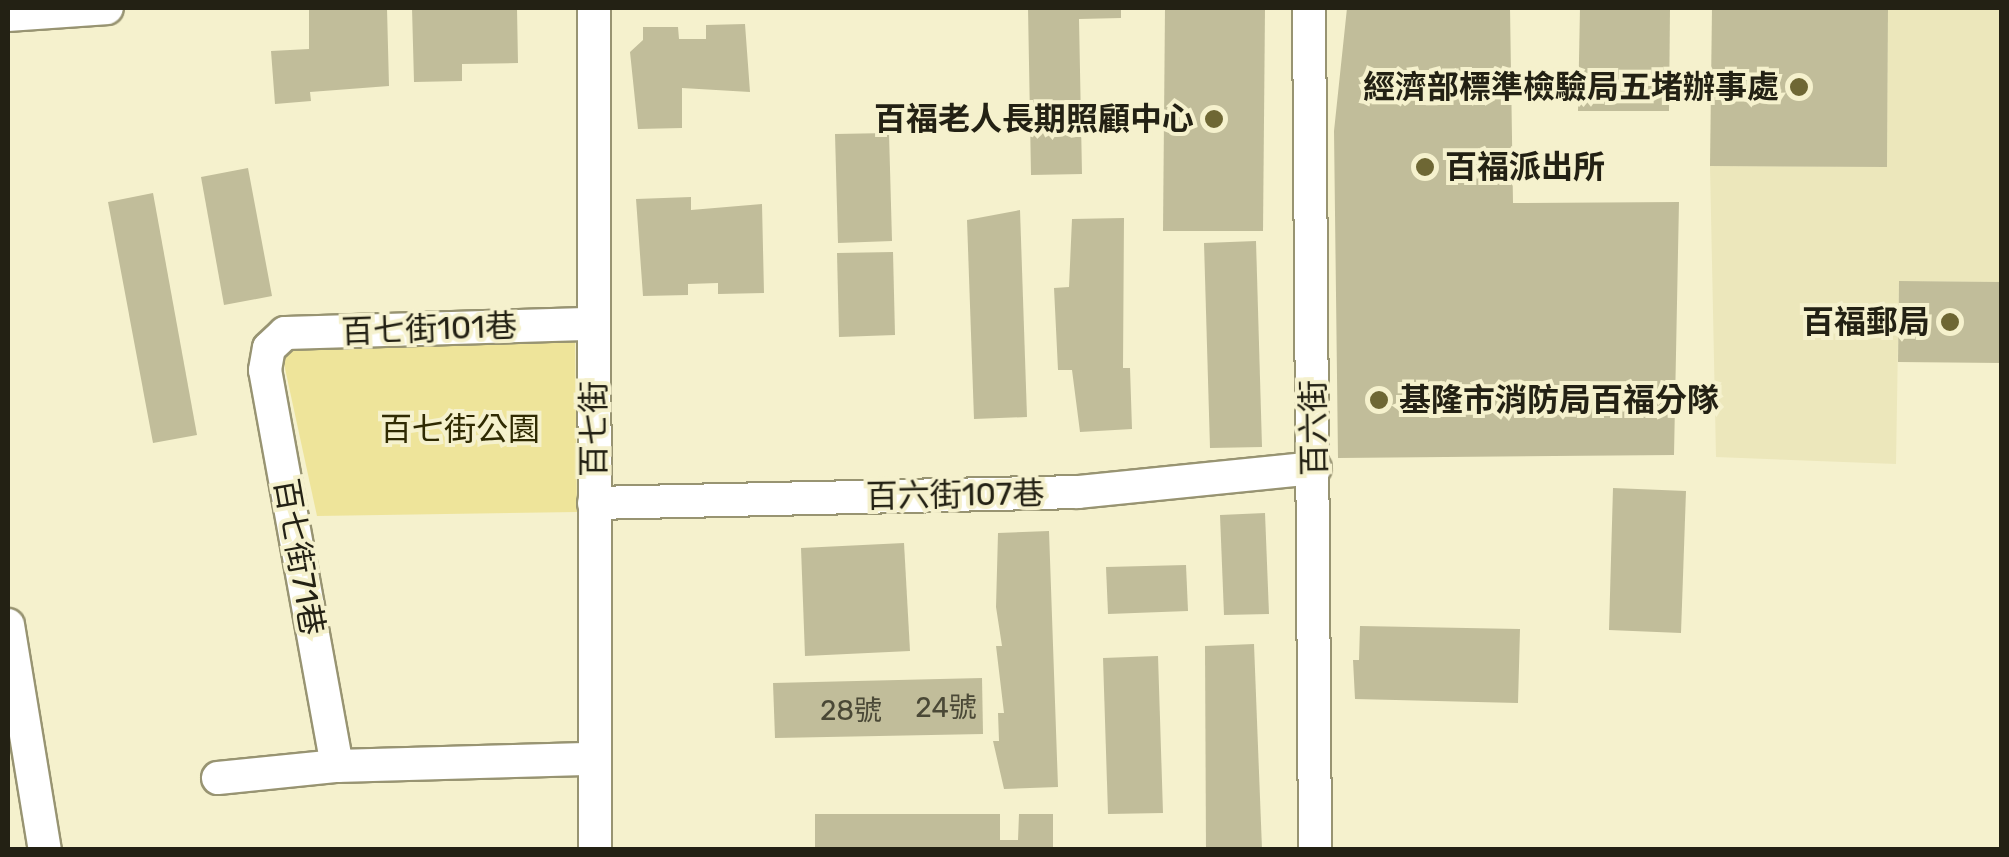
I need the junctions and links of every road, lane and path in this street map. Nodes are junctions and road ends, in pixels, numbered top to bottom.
1 (107, 8) edge
2 (594, 8) edge
3 (1309, 8) edge
4 (8, 14) edge
5 (594, 324) junction
6 (269, 348) joint
7 (1314, 468) junction
8 (594, 503) junction
9 (8, 625) edge
10 (594, 759) junction
11 (337, 766) junction
12 (218, 778) dead end
13 (45, 850) edge
14 (595, 850) edge
15 (1315, 850) edge

1 - 4 street
2 - 5 street, 百七街
3 - 7 street, 百六街
5 - 6 street, 百七街101巷
5 - 8 street, 百七街
6 - 11 street, 百七街71巷
7 - 8 street, 百六街107巷
7 - 15 street, 百六街
8 - 10 street, 百七街
9 - 13 street
10 - 11 street
10 - 14 street, 百七街
11 - 12 street

